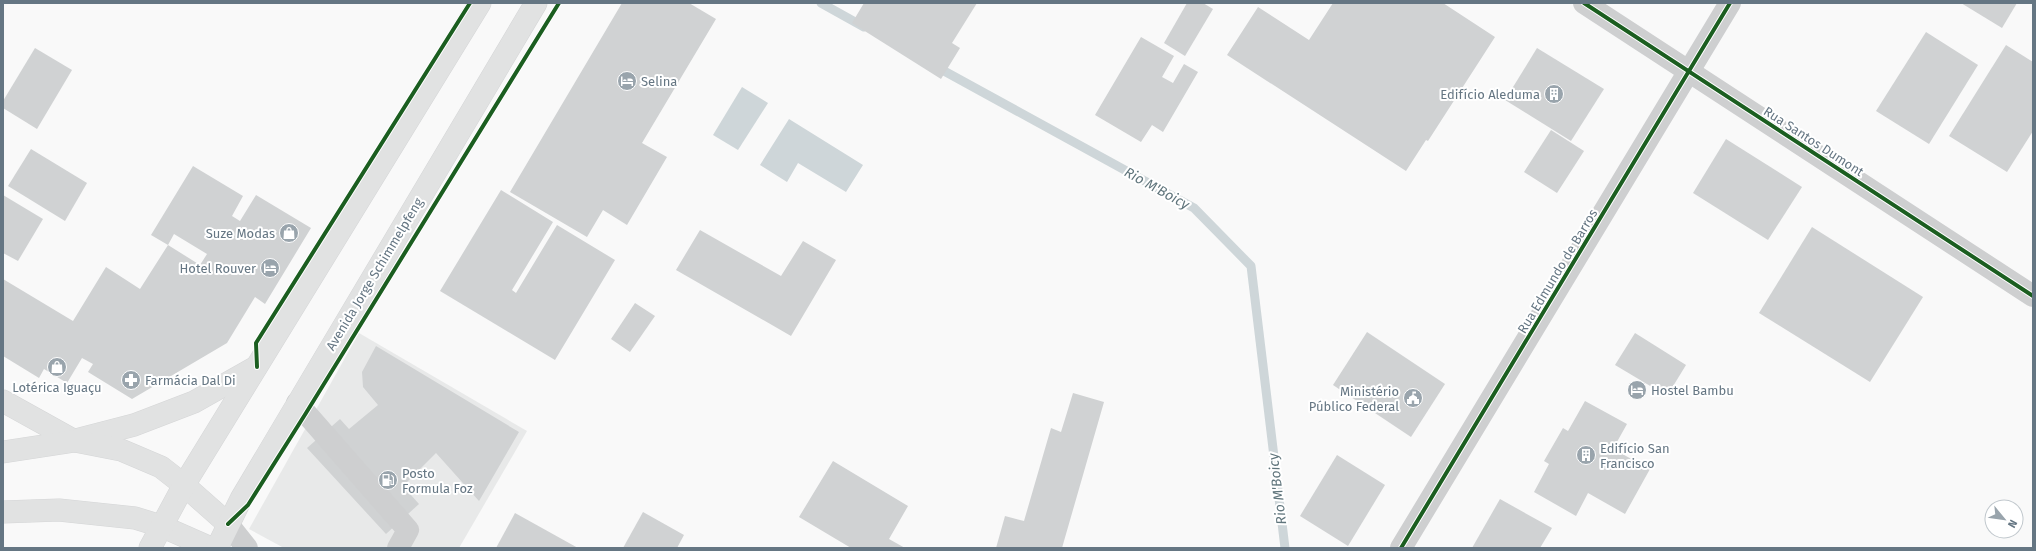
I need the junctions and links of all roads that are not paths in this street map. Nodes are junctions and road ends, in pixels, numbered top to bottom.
1 (480, 3) edge
2 (536, 3) edge
3 (1584, 3) edge
4 (1730, 3) edge
5 (1689, 72) junction
6 (2033, 296) edge
7 (257, 367) junction
8 (3, 401) edge
9 (297, 403) junction
10 (75, 441) junction
11 (3, 452) edge
12 (184, 485) junction
13 (3, 512) edge
14 (228, 524) junction
15 (161, 526) junction
16 (150, 548) edge
17 (211, 548) edge
18 (217, 548) edge
19 (247, 548) edge
20 (398, 548) edge
21 (1401, 548) edge

1 - 7 main road
2 - 9 main road, Avenida Jorge Schimmelpfeng
3 - 5 street, Rua Santos Dumont
4 - 5 street, Rua Edmundo de Barros
5 - 6 street, Rua Santos Dumont
5 - 21 street, Rua Edmundo de Barros
7 - 10 main road
7 - 12 main road
8 - 10 main road
9 - 14 main road, Avenida Jorge Schimmelpfeng
9 - 20 street
10 - 11 main road
10 - 12 main road
12 - 14 main road
12 - 15 main road
13 - 15 main road
14 - 18 main road, Avenida Jorge Schimmelpfeng
14 - 19 street
15 - 16 main road
15 - 17 main road

